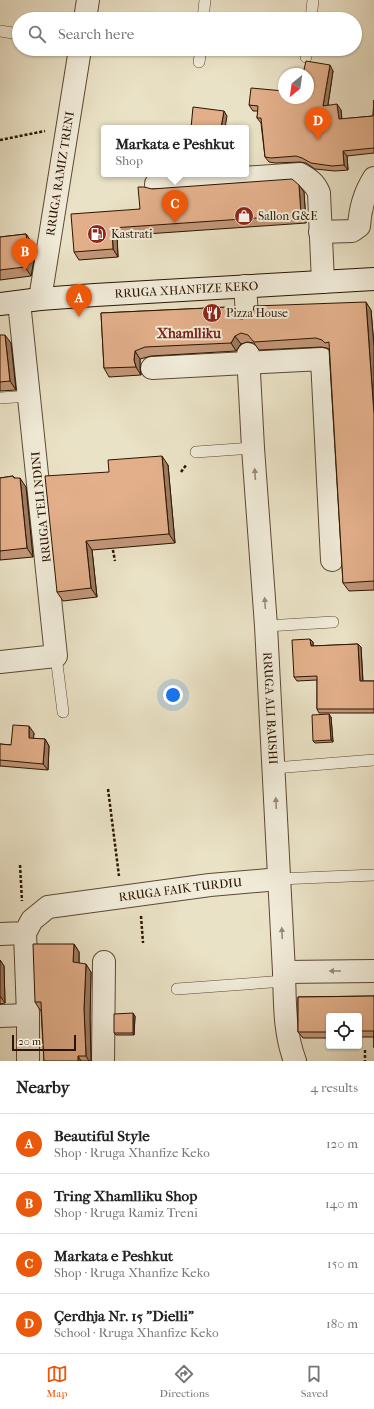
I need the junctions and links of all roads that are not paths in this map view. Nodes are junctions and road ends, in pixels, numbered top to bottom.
1 (88, 0) edge
2 (205, 0) edge
3 (313, 0) edge
4 (86, 12) edge
5 (204, 12) edge
6 (312, 12) edge
7 (0, 31) edge
8 (12, 33) edge
9 (79, 56) edge
10 (199, 56) edge
11 (199, 62) dead end
12 (374, 178) edge
13 (156, 184) dead end
14 (320, 232) junction
15 (374, 279) edge
16 (323, 282) junction
17 (245, 286) junction
18 (40, 299) junction
19 (9, 303) edge
20 (246, 315) dead end
21 (248, 359) junction
22 (152, 368) dead end
23 (29, 396) junction
24 (0, 398) edge
25 (252, 448) junction
26 (196, 452) dead end
27 (332, 560) dead end
28 (333, 622) dead end
29 (266, 626) junction
30 (56, 656) junction
31 (0, 662) edge
32 (63, 712) dead end
33 (374, 760) edge
34 (274, 768) junction
35 (374, 875) edge
36 (279, 879) junction
37 (25, 933) junction
38 (0, 934) edge
39 (104, 962) dead end
40 (374, 971) edge
41 (284, 976) junction
42 (177, 989) dead end
43 (0, 1016) edge
44 (28, 1016) junction
45 (28, 1061) edge
46 (103, 1061) edge
47 (295, 1061) edge

1 - 4 street
2 - 5 lane
3 - 6 lane
7 - 8 lane
9 - 18 street, RRUGA RAMIZ TRENI
10 - 11 lane
12 - 14 street
13 - 14 street
14 - 16 street
15 - 16 street, RRUGA XHANFIZE KEKO
16 - 17 street, RRUGA XHANFIZE KEKO
17 - 18 street, RRUGA XHANFIZE KEKO
17 - 20 street
18 - 19 street, RRUGA XHANFIZE KEKO
19 - 23 street, RRUGA TELI NDINI
21 - 22 street
21 - 25 street, RRUGA ALI BAUSHI
21 - 27 street
23 - 24 lane
23 - 30 street, RRUGA TELI NDINI
25 - 26 lane
29 -> 25 street, RRUGA ALI BAUSHI
28 - 29 lane
29 - 34 street, RRUGA ALI BAUSHI
30 - 31 street
30 - 32 lane
33 - 34 lane
36 -> 34 street, RRUGA ALI BAUSHI
35 - 36 lane, RRUGA FAIK TURDIU
36 - 37 street, RRUGA FAIK TURDIU
41 -> 36 street, RRUGA ALI BAUSHI
37 - 38 street
37 - 44 street
39 - 46 street
40 -> 41 street
41 - 42 lane
41 - 47 street, RRUGA ALI BAUSHI
43 - 44 street
44 - 45 street

